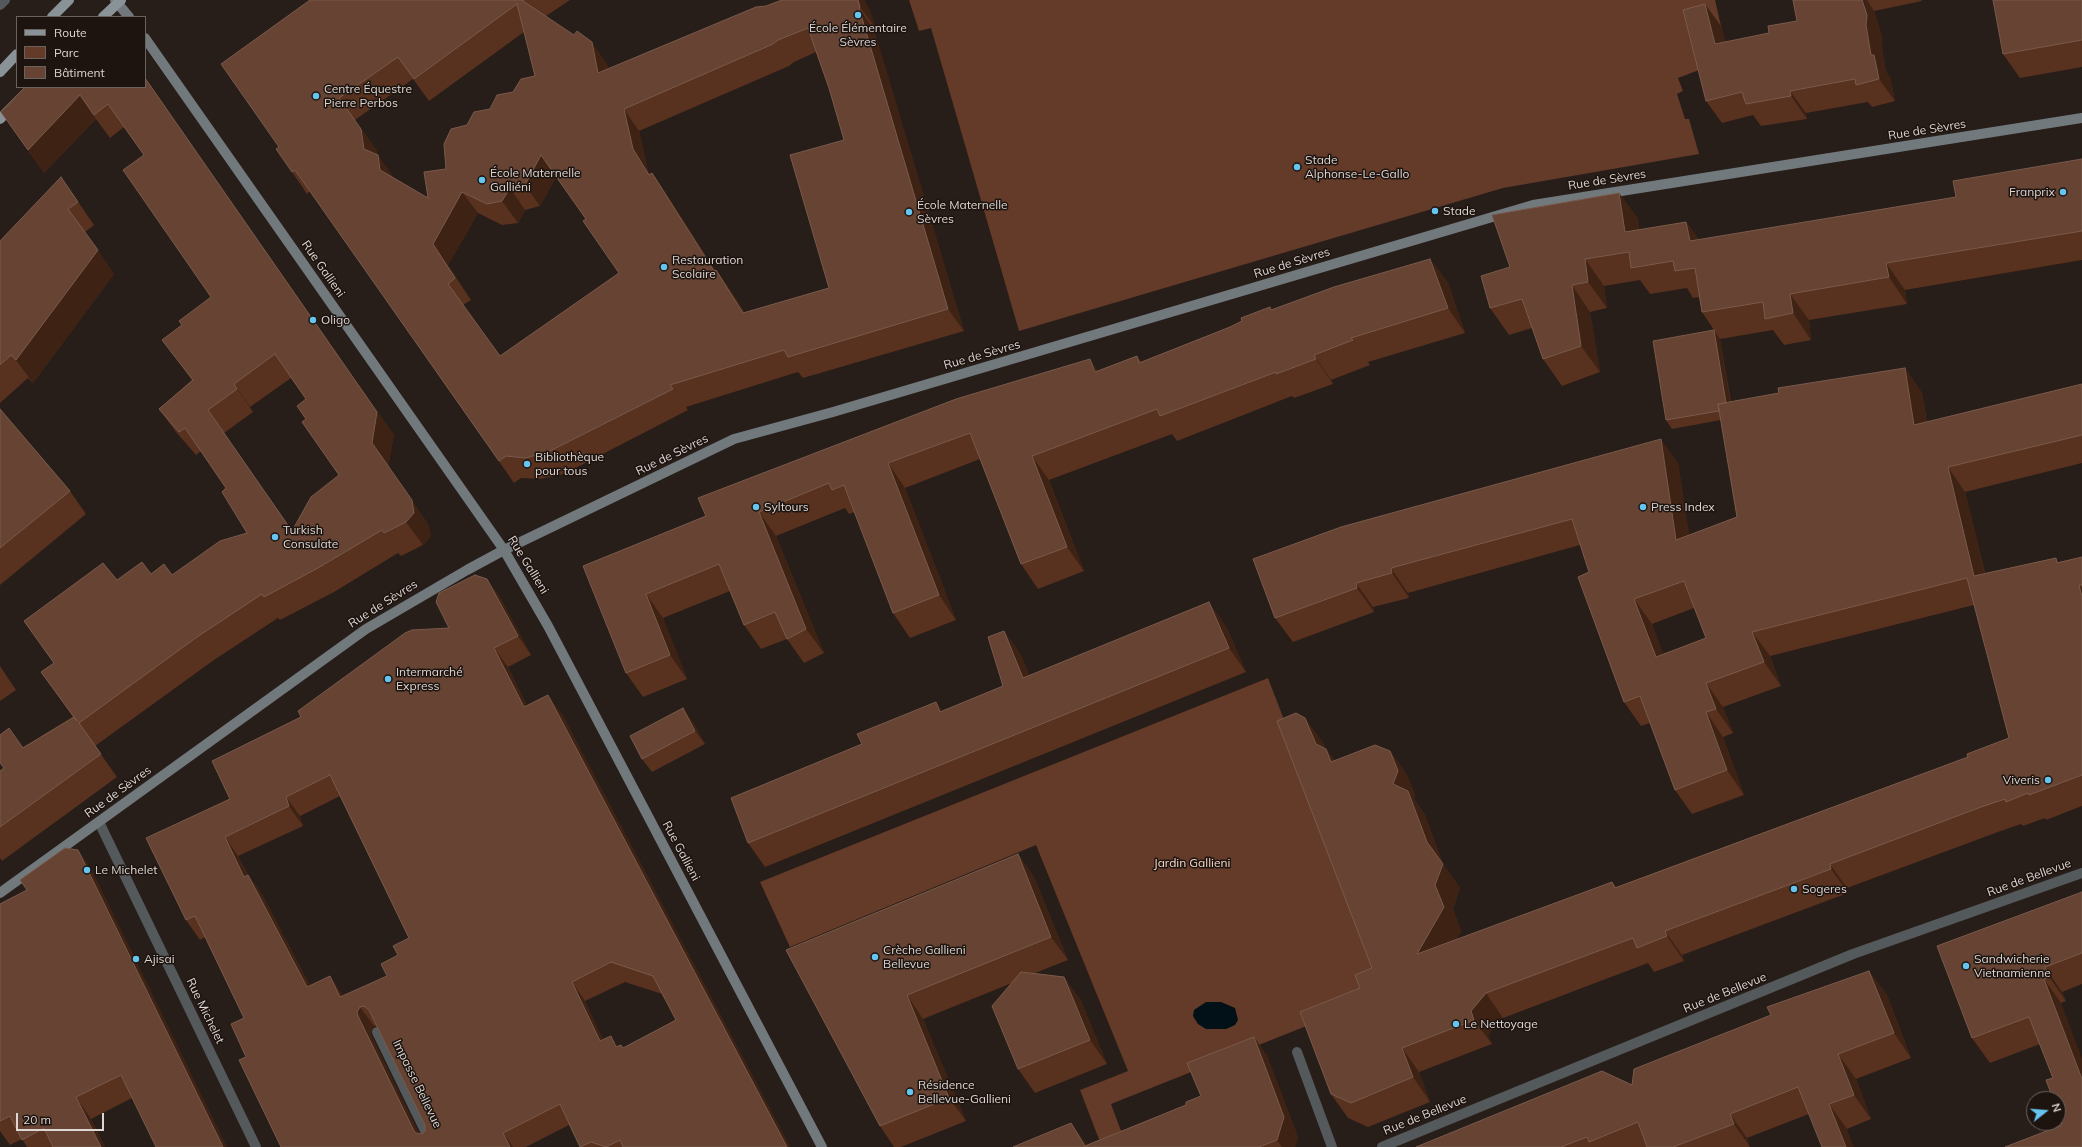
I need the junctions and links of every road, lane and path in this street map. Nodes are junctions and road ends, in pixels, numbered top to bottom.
1 (5, 0) edge
2 (69, 0) edge
3 (118, 1) edge
4 (0, 5) edge
5 (53, 16) edge
6 (104, 16) edge
7 (128, 16) edge
8 (146, 39) edge
9 (16, 55) edge
10 (0, 72) edge
11 (31, 88) edge
12 (2082, 118) edge
13 (0, 119) edge
14 (504, 550) junction
15 (99, 822) junction
16 (2082, 873) edge
17 (0, 893) edge
18 (377, 1032) edge
19 (1297, 1052) dead end
20 (256, 1147) edge
21 (433, 1147) edge
22 (822, 1147) edge
23 (1332, 1147) edge
24 (1382, 1147) edge

1 - 4 street
2 - 5 main road
3 - 6 main road
3 - 7 street
8 - 14 street, Rue Gallieni
9 - 10 main road
11 - 13 main road
12 - 14 street, Rue de Sèvres
14 - 15 street, Rue de Sèvres
14 - 22 street, Rue Gallieni
15 - 17 street, Rue de Sèvres
15 - 20 street, Rue Michelet
16 - 24 street, Rue de Bellevue
18 - 21 street, Impasse Bellevue
19 - 23 street

